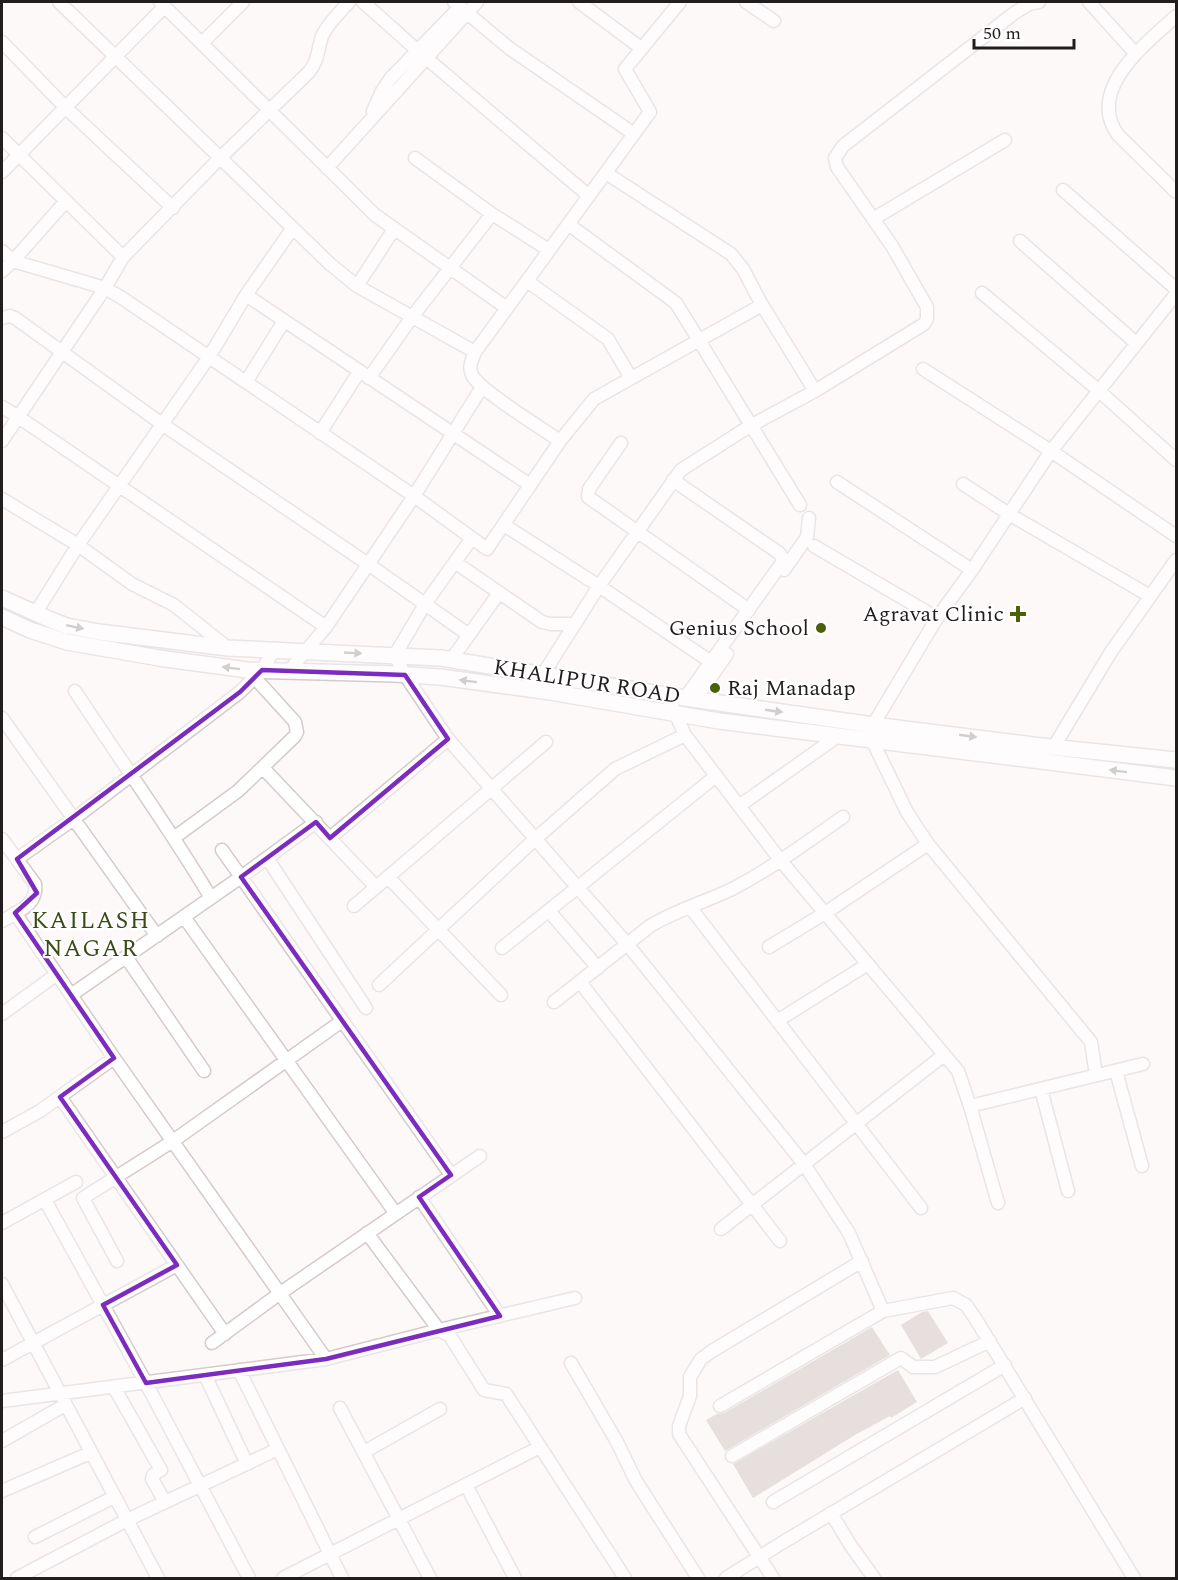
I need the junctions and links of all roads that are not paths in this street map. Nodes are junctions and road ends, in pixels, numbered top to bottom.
1 (59, 2) edge
2 (243, 2) edge
3 (349, 2) edge
4 (363, 2) edge
5 (477, 2) edge
6 (579, 2) edge
7 (680, 2) edge
8 (746, 2) edge
9 (1039, 2) edge
10 (1089, 2) edge
11 (162, 4) edge
12 (460, 7) edge
13 (1176, 15) edge
14 (774, 21) dead end
15 (2, 42) edge
16 (202, 44) junction
17 (642, 48) junction
18 (1135, 53) junction
19 (422, 54) junction
20 (116, 57) junction
21 (66, 108) junction
22 (269, 111) junction
23 (634, 134) junction
24 (2, 138) edge
25 (1005, 140) dead end
26 (20, 155) junction
27 (415, 158) dead end
28 (219, 159) junction
29 (327, 168) junction
30 (2, 172) edge
31 (606, 172) junction
32 (1063, 190) dead end
33 (1176, 192) edge
34 (589, 196) junction
35 (66, 201) junction
36 (173, 208) junction
37 (492, 214) junction
38 (873, 219) junction
39 (568, 224) junction
40 (292, 229) junction
41 (394, 229) junction
42 (1020, 241) dead end
43 (549, 250) junction
44 (2, 251) edge
45 (123, 257) junction
46 (13, 261) junction
47 (450, 268) junction
48 (2, 272) edge
49 (527, 281) junction
50 (357, 286) junction
51 (105, 288) junction
52 (1176, 290) edge
53 (982, 293) dead end
54 (1176, 294) edge
55 (246, 295) junction
56 (762, 305) junction
57 (507, 308) junction
58 (412, 317) junction
59 (2, 318) edge
60 (284, 321) junction
61 (698, 341) junction
62 (1136, 343) junction
63 (474, 352) junction
64 (62, 353) junction
65 (209, 357) junction
66 (923, 369) dead end
67 (364, 375) junction
68 (631, 378) junction
69 (246, 382) junction
70 (482, 387) junction
71 (1098, 390) junction
72 (815, 391) junction
73 (2, 407) edge
74 (17, 416) junction
75 (162, 424) junction
76 (750, 426) junction
77 (320, 433) junction
78 (453, 435) junction
79 (2, 441) edge
80 (560, 441) junction
81 (621, 443) dead end
82 (1051, 451) junction
83 (1176, 460) edge
84 (673, 480) junction
85 (837, 482) dead end
86 (963, 484) dead end
87 (530, 485) junction
88 (118, 487) junction
89 (414, 496) junction
90 (2, 500) edge
91 (800, 505) dead end
92 (1009, 514) junction
93 (809, 518) dead end
94 (504, 525) junction
95 (637, 531) junction
96 (1176, 536) edge
97 (472, 538) junction
98 (78, 545) junction
99 (814, 546) dead end
100 (1176, 560) edge
101 (456, 563) junction
102 (368, 564) junction
103 (972, 570) junction
104 (599, 586) junction
105 (499, 593) junction
106 (1150, 596) junction
107 (2, 598) edge
108 (425, 604) junction
109 (19, 606) junction
110 (749, 610) junction
111 (35, 614) junction
112 (937, 618) junction
113 (3, 621) edge
114 (574, 624) junction
115 (326, 627) junction
116 (469, 635) junction
117 (228, 648) junction
118 (274, 650) junction
119 (307, 651) junction
120 (395, 655) junction
121 (451, 660) junction
122 (711, 662) junction
123 (289, 671) junction
124 (259, 674) junction
125 (542, 674) junction
126 (405, 675) junction
127 (533, 690) junction
128 (75, 691) dead end
129 (667, 695) junction
130 (690, 699) junction
131 (675, 715) junction
132 (2, 718) edge
133 (873, 732) junction
134 (685, 735) junction
135 (838, 736) junction
136 (448, 739) junction
137 (546, 742) dead end
138 (1053, 748) junction
139 (1176, 760) edge
140 (263, 768) junction
141 (130, 776) junction
142 (716, 776) junction
143 (1176, 778) edge
144 (490, 790) junction
145 (739, 806) junction
146 (75, 818) junction
147 (843, 818) dead end
148 (316, 822) junction
149 (175, 837) junction
150 (330, 838) junction
151 (2, 839) edge
152 (534, 840) junction
153 (928, 844) junction
154 (222, 850) dead end
155 (267, 858) junction
156 (17, 859) junction
157 (781, 861) junction
158 (241, 877) junction
159 (388, 877) junction
160 (376, 887) junction
161 (577, 888) junction
162 (211, 898) junction
163 (354, 906) dead end
164 (690, 907) junction
165 (549, 911) junction
166 (15, 913) junction
167 (825, 913) junction
168 (184, 917) junction
169 (2, 921) edge
170 (438, 929) junction
171 (157, 936) junction
172 (628, 945) junction
173 (769, 947) dead end
174 (502, 948) dead end
175 (126, 957) junction
176 (868, 964) junction
177 (598, 968) junction
178 (57, 974) junction
179 (580, 982) junction
180 (379, 985) dead end
181 (71, 994) junction
182 (501, 995) dead end
183 (554, 1002) dead end
184 (366, 1008) dead end
185 (2, 1014) edge
186 (342, 1021) junction
187 (777, 1021) junction
188 (944, 1055) junction
189 (114, 1058) junction
190 (286, 1061) junction
191 (1143, 1064) dead end
192 (204, 1071) dead end
193 (1116, 1071) junction
194 (1096, 1076) junction
195 (1041, 1089) junction
196 (60, 1097) junction
197 (970, 1106) junction
198 (856, 1124) junction
199 (2, 1132) edge
200 (173, 1141) junction
201 (480, 1155) dead end
202 (804, 1164) junction
203 (1142, 1166) dead end
204 (451, 1176) junction
205 (115, 1178) junction
206 (76, 1182) dead end
207 (1068, 1191) dead end
208 (419, 1197) junction
209 (45, 1200) junction
210 (998, 1203) dead end
211 (753, 1204) junction
212 (921, 1208) dead end
213 (396, 1214) junction
214 (2, 1223) edge
215 (721, 1229) dead end
216 (367, 1233) junction
217 (780, 1241) dead end
218 (117, 1261) dead end
219 (862, 1261) junction
220 (177, 1265) junction
221 (2, 1284) edge
222 (279, 1293) junction
223 (575, 1299) dead end
224 (103, 1305) junction
225 (883, 1311) junction
226 (500, 1316) junction
227 (439, 1330) junction
228 (225, 1334) junction
229 (990, 1341) junction
230 (32, 1343) junction
231 (212, 1343) dead end
232 (326, 1359) junction
233 (2, 1360) edge
234 (571, 1363) dead end
235 (1005, 1365) junction
236 (239, 1370) junction
237 (205, 1375) junction
238 (146, 1383) junction
239 (114, 1386) junction
240 (1024, 1398) junction
241 (62, 1400) junction
242 (2, 1401) edge
243 (720, 1406) dead end
244 (340, 1408) dead end
245 (440, 1408) dead end
246 (2, 1441) edge
247 (540, 1447) junction
248 (278, 1449) junction
249 (364, 1452) junction
250 (90, 1453) junction
251 (732, 1456) dead end
252 (247, 1464) junction
253 (466, 1485) junction
254 (200, 1486) junction
255 (2, 1491) edge
256 (114, 1497) junction
257 (165, 1502) junction
258 (773, 1502) dead end
259 (831, 1513) junction
260 (399, 1519) junction
261 (127, 1520) junction
262 (35, 1537) dead end
263 (330, 1555) junction
264 (759, 1557) junction
265 (34, 1574) edge
266 (17, 1578) edge
267 (158, 1578) edge
268 (249, 1578) edge
269 (283, 1578) edge
270 (342, 1578) edge
271 (430, 1578) edge
272 (515, 1578) edge
273 (625, 1578) edge
274 (698, 1578) edge
275 (726, 1578) edge
276 (773, 1578) edge
277 (874, 1578) edge
278 (1134, 1578) edge

1 - 20 street
2 - 16 street
3 - 22 street
4 - 19 street
5 - 12 street
6 - 17 street
7 - 17 street
8 - 14 street
9 - 38 street
10 - 18 street
11 - 16 street
11 - 20 street
12 - 19 street
12 - 23 street
13 - 18 street
15 - 21 street
16 - 22 street
17 - 23 street
18 - 33 street
19 - 29 street
19 - 34 street
20 - 21 street
20 - 28 street
21 - 26 street
21 - 36 street
22 - 28 street
22 - 29 street
23 - 31 street
24 - 26 street
25 - 38 street
26 - 30 street
26 - 35 street
27 - 37 street
28 - 36 street
28 - 40 street
29 - 41 street
31 - 34 street
31 - 56 street
32 - 52 street
34 - 39 street
35 - 45 street
35 - 46 street
36 - 45 street
37 - 43 street
37 - 47 street
38 - 72 street
39 - 43 street
39 - 61 street
40 - 50 street
40 - 55 street
41 - 47 street
41 - 50 street
42 - 62 street
43 - 49 street
44 - 46 street
45 - 51 street
46 - 48 street
46 - 51 street
47 - 57 street
47 - 58 street
49 - 57 street
49 - 68 street
50 - 58 street
51 - 64 street
51 - 65 street
53 - 71 street
54 - 62 street
55 - 60 street
55 - 65 street
56 - 61 street
56 - 72 street
57 - 63 street
58 - 63 street
58 - 67 street
59 - 64 street
60 - 67 street
60 - 69 street
61 - 68 street
61 - 76 street
62 - 71 street
63 - 70 street
64 - 74 street
64 - 75 street
65 - 69 street
65 - 75 street
66 - 82 street
67 - 77 street
67 - 78 street
68 - 80 street
69 - 77 street
70 - 78 street
70 - 80 street
71 - 82 street
71 - 83 street
72 - 76 street
73 - 74 street
74 - 79 street
74 - 88 street
75 - 88 street
75 - 102 street
76 - 84 street
76 - 91 street
77 - 89 street
78 - 87 street
78 - 89 street
80 - 87 street
81 - 95 street
82 - 92 street
82 - 96 street
84 - 95 street
84 - 110 street
85 - 103 street
86 - 92 street
87 - 94 street
88 - 98 street
88 - 115 street
89 - 97 street
89 - 102 street
90 - 98 street
92 - 103 street
92 - 106 street
93 - 130 street
94 - 97 street
94 - 104 street
95 - 104 street
95 - 110 street
97 - 101 street
98 - 111 street
98 - 117 street
99 - 112 street
100 - 106 street
101 - 105 street
101 - 108 street
102 - 108 street
102 - 115 street
103 - 112 street
104 - 114 street
104 - 122 street
105 - 114 street
105 - 116 street
106 - 138 street
107 - 109 street, KHALIPUR ROAD
108 - 116 street
108 - 120 street
109 - 111 street, KHALIPUR ROAD
109 - 113 street
110 - 122 street
111 -> 117 street, KHALIPUR ROAD
112 - 133 street
124 -> 113 street, KHALIPUR ROAD
114 - 125 street
115 - 119 street
116 - 121 street
117 - 118 street, KHALIPUR ROAD
118 - 119 street, KHALIPUR ROAD
118 - 124 street
119 -> 120 street, KHALIPUR ROAD
119 - 123 street
120 - 121 street, KHALIPUR ROAD
120 - 126 street
121 - 125 street, KHALIPUR ROAD
122 - 130 street
123 - 124 street, KHALIPUR ROAD
123 - 126 street, KHALIPUR ROAD
124 - 140 street
124 - 141 street
125 - 127 street
125 - 129 street, KHALIPUR ROAD
127 -> 126 street, KHALIPUR ROAD
126 - 136 street
127 - 131 street, KHALIPUR ROAD
128 - 141 street
129 - 130 street, KHALIPUR ROAD
129 - 131 street
130 -> 133 street, KHALIPUR ROAD
131 - 134 street
131 - 135 street, KHALIPUR ROAD
132 - 146 street
133 - 135 street, KHALIPUR ROAD
133 -> 138 street, KHALIPUR ROAD
143 -> 133 street, KHALIPUR ROAD
133 - 153 street
134 - 142 street
134 - 152 street
135 - 145 street
136 - 144 street
136 - 150 street
137 - 144 street
138 - 139 street, KHALIPUR ROAD
140 - 148 street
140 - 149 street
141 - 146 street
141 - 149 street
142 - 145 street
142 - 161 street
144 - 152 street
144 - 159 street
145 - 157 street
146 - 156 street
146 - 171 street
147 - 157 street
148 - 150 street
148 - 155 street
149 - 162 street
150 - 160 street
151 - 156 street
152 - 161 street
152 - 170 street
153 - 167 street
153 - 194 street
154 - 158 street
155 - 158 street
155 - 184 street
156 - 166 street
157 - 164 street
157 - 167 street
158 - 162 street
158 - 186 street
159 - 160 street
159 - 170 street
160 - 163 street
161 - 165 street
161 - 172 street
162 - 168 street
164 - 172 street
164 - 187 street
165 - 174 street
165 - 177 street
166 - 169 street
166 - 178 street
167 - 173 street
167 - 176 street
168 - 171 street
168 - 190 street
170 - 180 street
170 - 182 street
171 - 175 street
172 - 177 street
172 - 202 street
175 - 181 street
175 - 192 street
176 - 187 street
176 - 188 street
177 - 179 street
178 - 181 street
178 - 185 street
179 - 183 street
179 - 211 street
181 - 189 street
186 - 190 street
186 - 204 street
187 - 198 street
188 - 197 street
188 - 198 street
189 - 196 street
189 - 200 street
190 - 200 street
190 - 213 street
191 - 193 street
193 - 194 street
193 - 203 street
194 - 195 street
195 - 197 street
195 - 207 street
196 - 199 street
196 - 205 street
197 - 210 street
198 - 202 street
198 - 212 street
200 - 205 street
200 - 222 street
201 - 204 street
202 - 211 street
202 - 219 street
204 - 208 street
205 - 218 street
205 - 220 street
206 - 209 street
208 - 213 street
208 - 226 street
209 - 214 street
209 - 224 street
211 - 215 street
211 - 217 street
213 - 216 street
216 - 222 street
216 - 227 street
219 - 225 street
219 - 264 street
220 - 224 street
220 - 228 street
221 - 230 street
222 - 228 street
222 - 232 street
223 - 226 street
224 - 230 street
224 - 238 street
225 - 229 street
225 - 243 street
226 - 227 street
227 - 232 street
227 - 247 street
228 - 231 street
229 - 235 street
229 - 251 street
230 - 233 street
230 - 241 street
232 - 236 street
234 - 274 street
235 - 240 street
235 - 258 street
236 - 237 street
236 - 248 street
237 - 238 street
237 - 252 street
238 - 239 street
238 - 254 street
239 - 241 street
239 - 257 street
240 - 259 street
240 - 278 street
241 - 242 street
241 - 246 street
241 - 250 street
244 - 249 street
245 - 249 street
247 - 253 street
247 - 273 street
248 - 252 street
248 - 263 street
249 - 260 street
250 - 255 street
250 - 256 street
252 - 254 street
253 - 260 street
253 - 272 street
254 - 257 street
254 - 268 street
256 - 261 street
256 - 262 street
257 - 261 street
259 - 264 street
259 - 277 street
260 - 263 street
260 - 271 street
261 - 265 street
261 - 267 street
263 - 269 street
263 - 270 street
264 - 275 street
264 - 276 street
265 - 266 street

